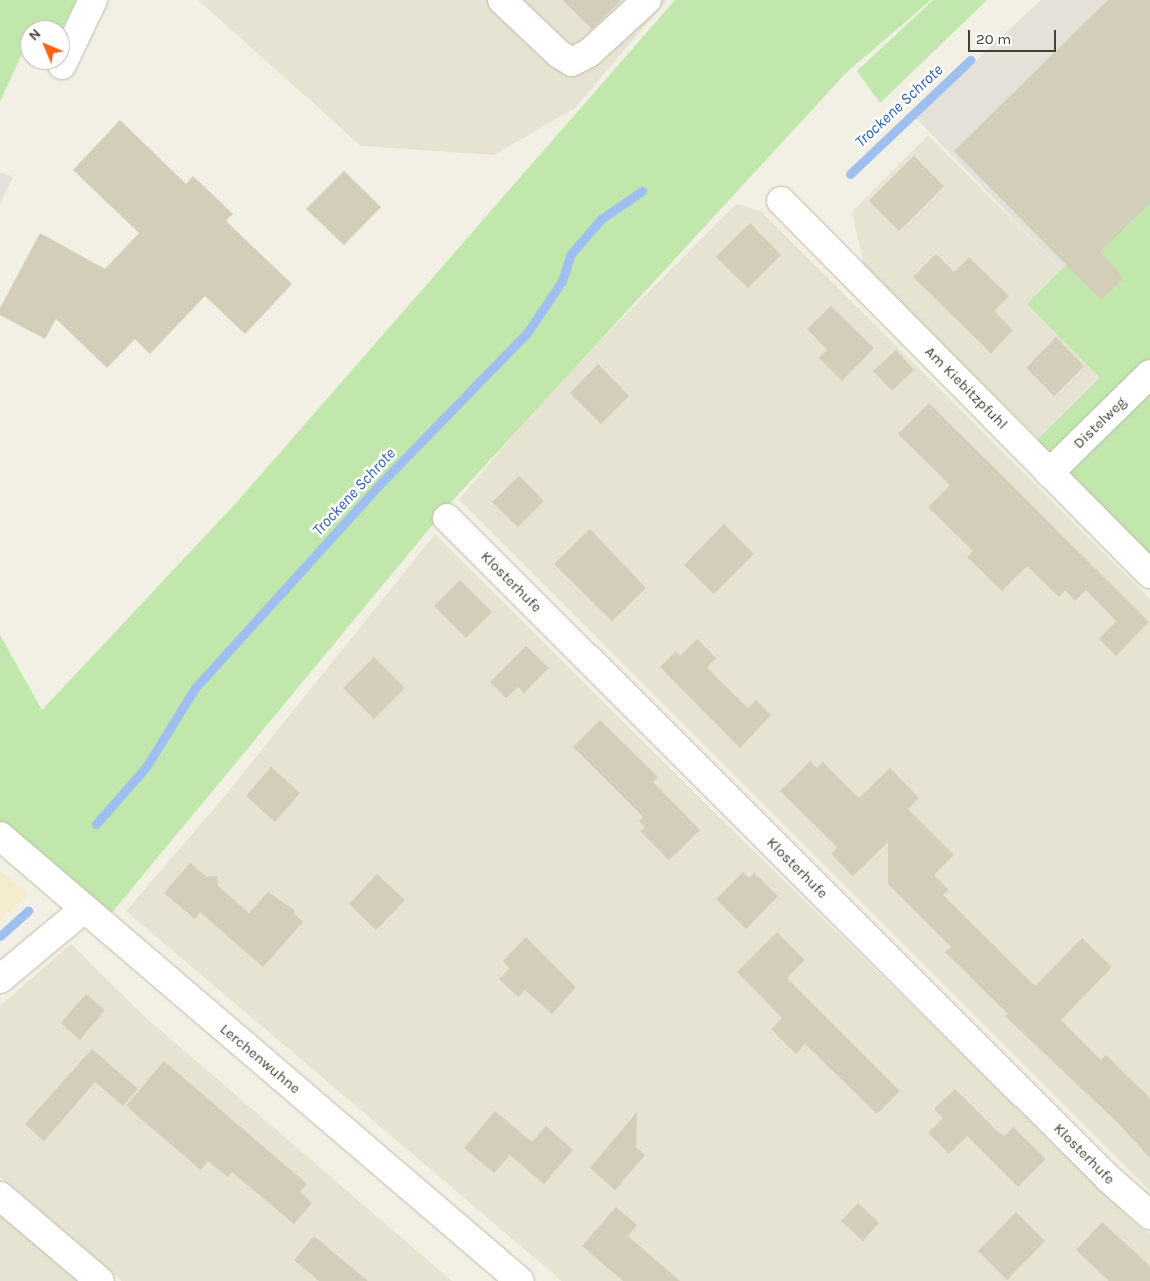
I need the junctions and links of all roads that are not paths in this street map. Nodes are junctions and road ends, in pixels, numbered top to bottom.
1 (93, 0) edge
2 (502, 0) edge
3 (647, 0) edge
4 (70, 48) edge
5 (781, 202) dead end
6 (1150, 374) edge
7 (1049, 473) junction
8 (447, 518) dead end
9 (1150, 574) edge
10 (0, 836) edge
11 (84, 909) junction
12 (0, 979) edge
13 (0, 1196) edge
14 (1150, 1215) edge
15 (100, 1281) edge
16 (520, 1281) edge

1 - 4 street
2 - 3 street
5 - 7 street, Am Kiebitzpfuhl
6 - 7 street, Distelweg
7 - 9 street, Am Kiebitzpfuhl
8 - 14 street, Klosterhufe
10 - 11 street, Lerchenwuhne
11 - 12 street
11 - 16 street, Lerchenwuhne
13 - 15 street

